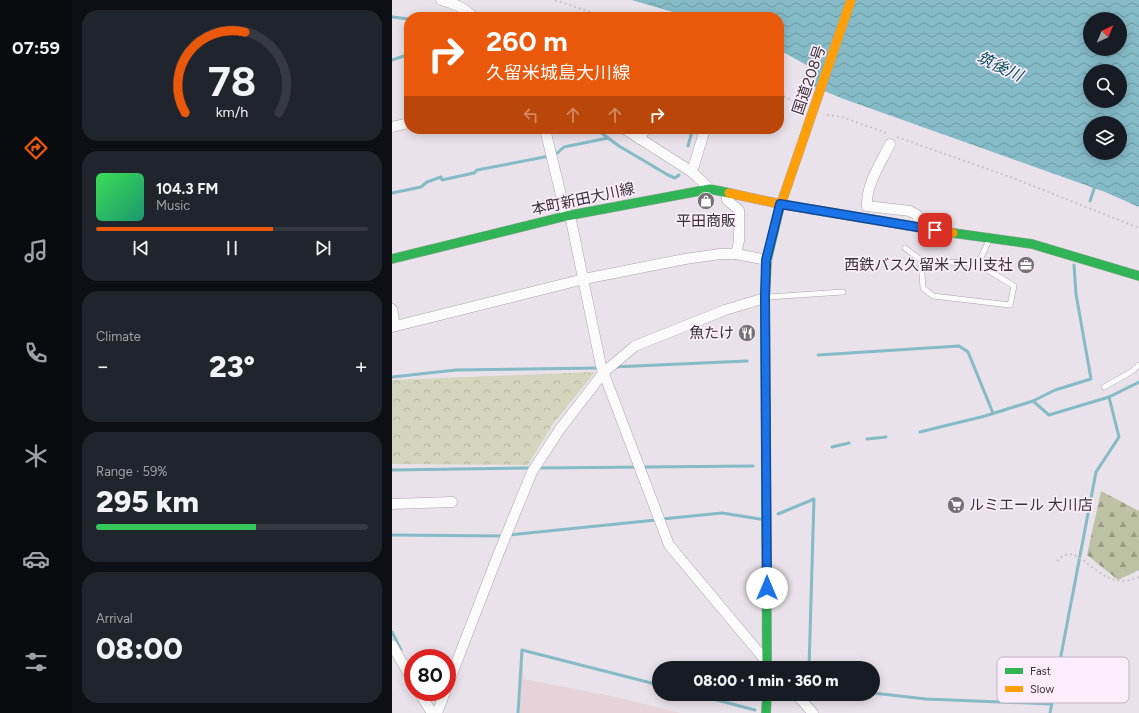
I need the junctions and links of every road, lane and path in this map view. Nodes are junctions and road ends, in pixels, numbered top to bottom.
1 (441, 0) edge
2 (555, 0) edge
3 (851, 0) edge
4 (468, 12) edge
5 (590, 12) edge
6 (784, 96) edge
7 (805, 107) dead end
8 (826, 115) dead end
9 (404, 124) edge
10 (392, 127) edge
11 (546, 134) edge
12 (632, 134) edge
13 (642, 134) edge
14 (703, 134) edge
15 (640, 139) junction
16 (890, 144) dead end
17 (692, 172) junction
18 (710, 189) junction
19 (727, 193) junction
20 (780, 204) junction
21 (568, 215) junction
22 (921, 228) junction
23 (1139, 228) edge
24 (990, 237) junction
25 (905, 248) dead end
26 (736, 254) junction
27 (392, 259) edge
28 (766, 260) junction
29 (921, 260) junction
30 (978, 264) junction
31 (1139, 276) edge
32 (584, 279) junction
33 (843, 292) dead end
34 (765, 298) junction
35 (392, 309) edge
36 (394, 326) edge
37 (1139, 365) edge
38 (604, 372) junction
39 (1104, 387) dead end
40 (452, 502) dead end
41 (392, 504) edge
42 (1057, 561) dead end
43 (1139, 577) edge
44 (392, 645) edge
45 (765, 661) edge
46 (769, 661) edge
47 (456, 664) edge
48 (404, 666) edge
49 (425, 701) edge
50 (442, 701) edge
51 (767, 701) edge
52 (802, 701) edge
53 (432, 713) edge
54 (437, 713) edge
55 (766, 713) edge
56 (813, 713) edge

1 - 4 street
2 - 5 path
3 - 20 main road, 国道208号
6 - 7 path
8 - 23 path
9 - 10 street
11 - 21 street
12 - 15 street
13 - 15 street
14 - 17 street
15 - 17 street
16 - 22 street
17 - 18 street
18 - 19 main road, 本町新田大川線
18 - 21 main road, 本町新田大川線
19 - 20 main road, 本町新田大川線
19 - 26 street
20 - 22 main road, 本町新田大川線
20 - 28 main road, 国道208号
21 - 27 main road, 本町新田大川線
21 - 32 street
22 - 24 main road, 本町新田大川線
24 - 30 lane
24 - 31 main road, 本町新田大川線
25 - 29 lane
26 - 28 street
26 - 32 street
28 - 34 main road, 国道208号
29 - 30 lane
29 - 30 lane
32 - 36 street
32 - 38 street
33 - 34 lane
34 - 38 street
34 - 46 main road, 国道208号
35 - 36 street
37 - 39 lane
38 - 45 street
38 - 47 street
40 - 41 street
42 - 43 path
44 - 48 street
49 - 53 street
50 - 54 street
51 - 55 main road
52 - 56 street

